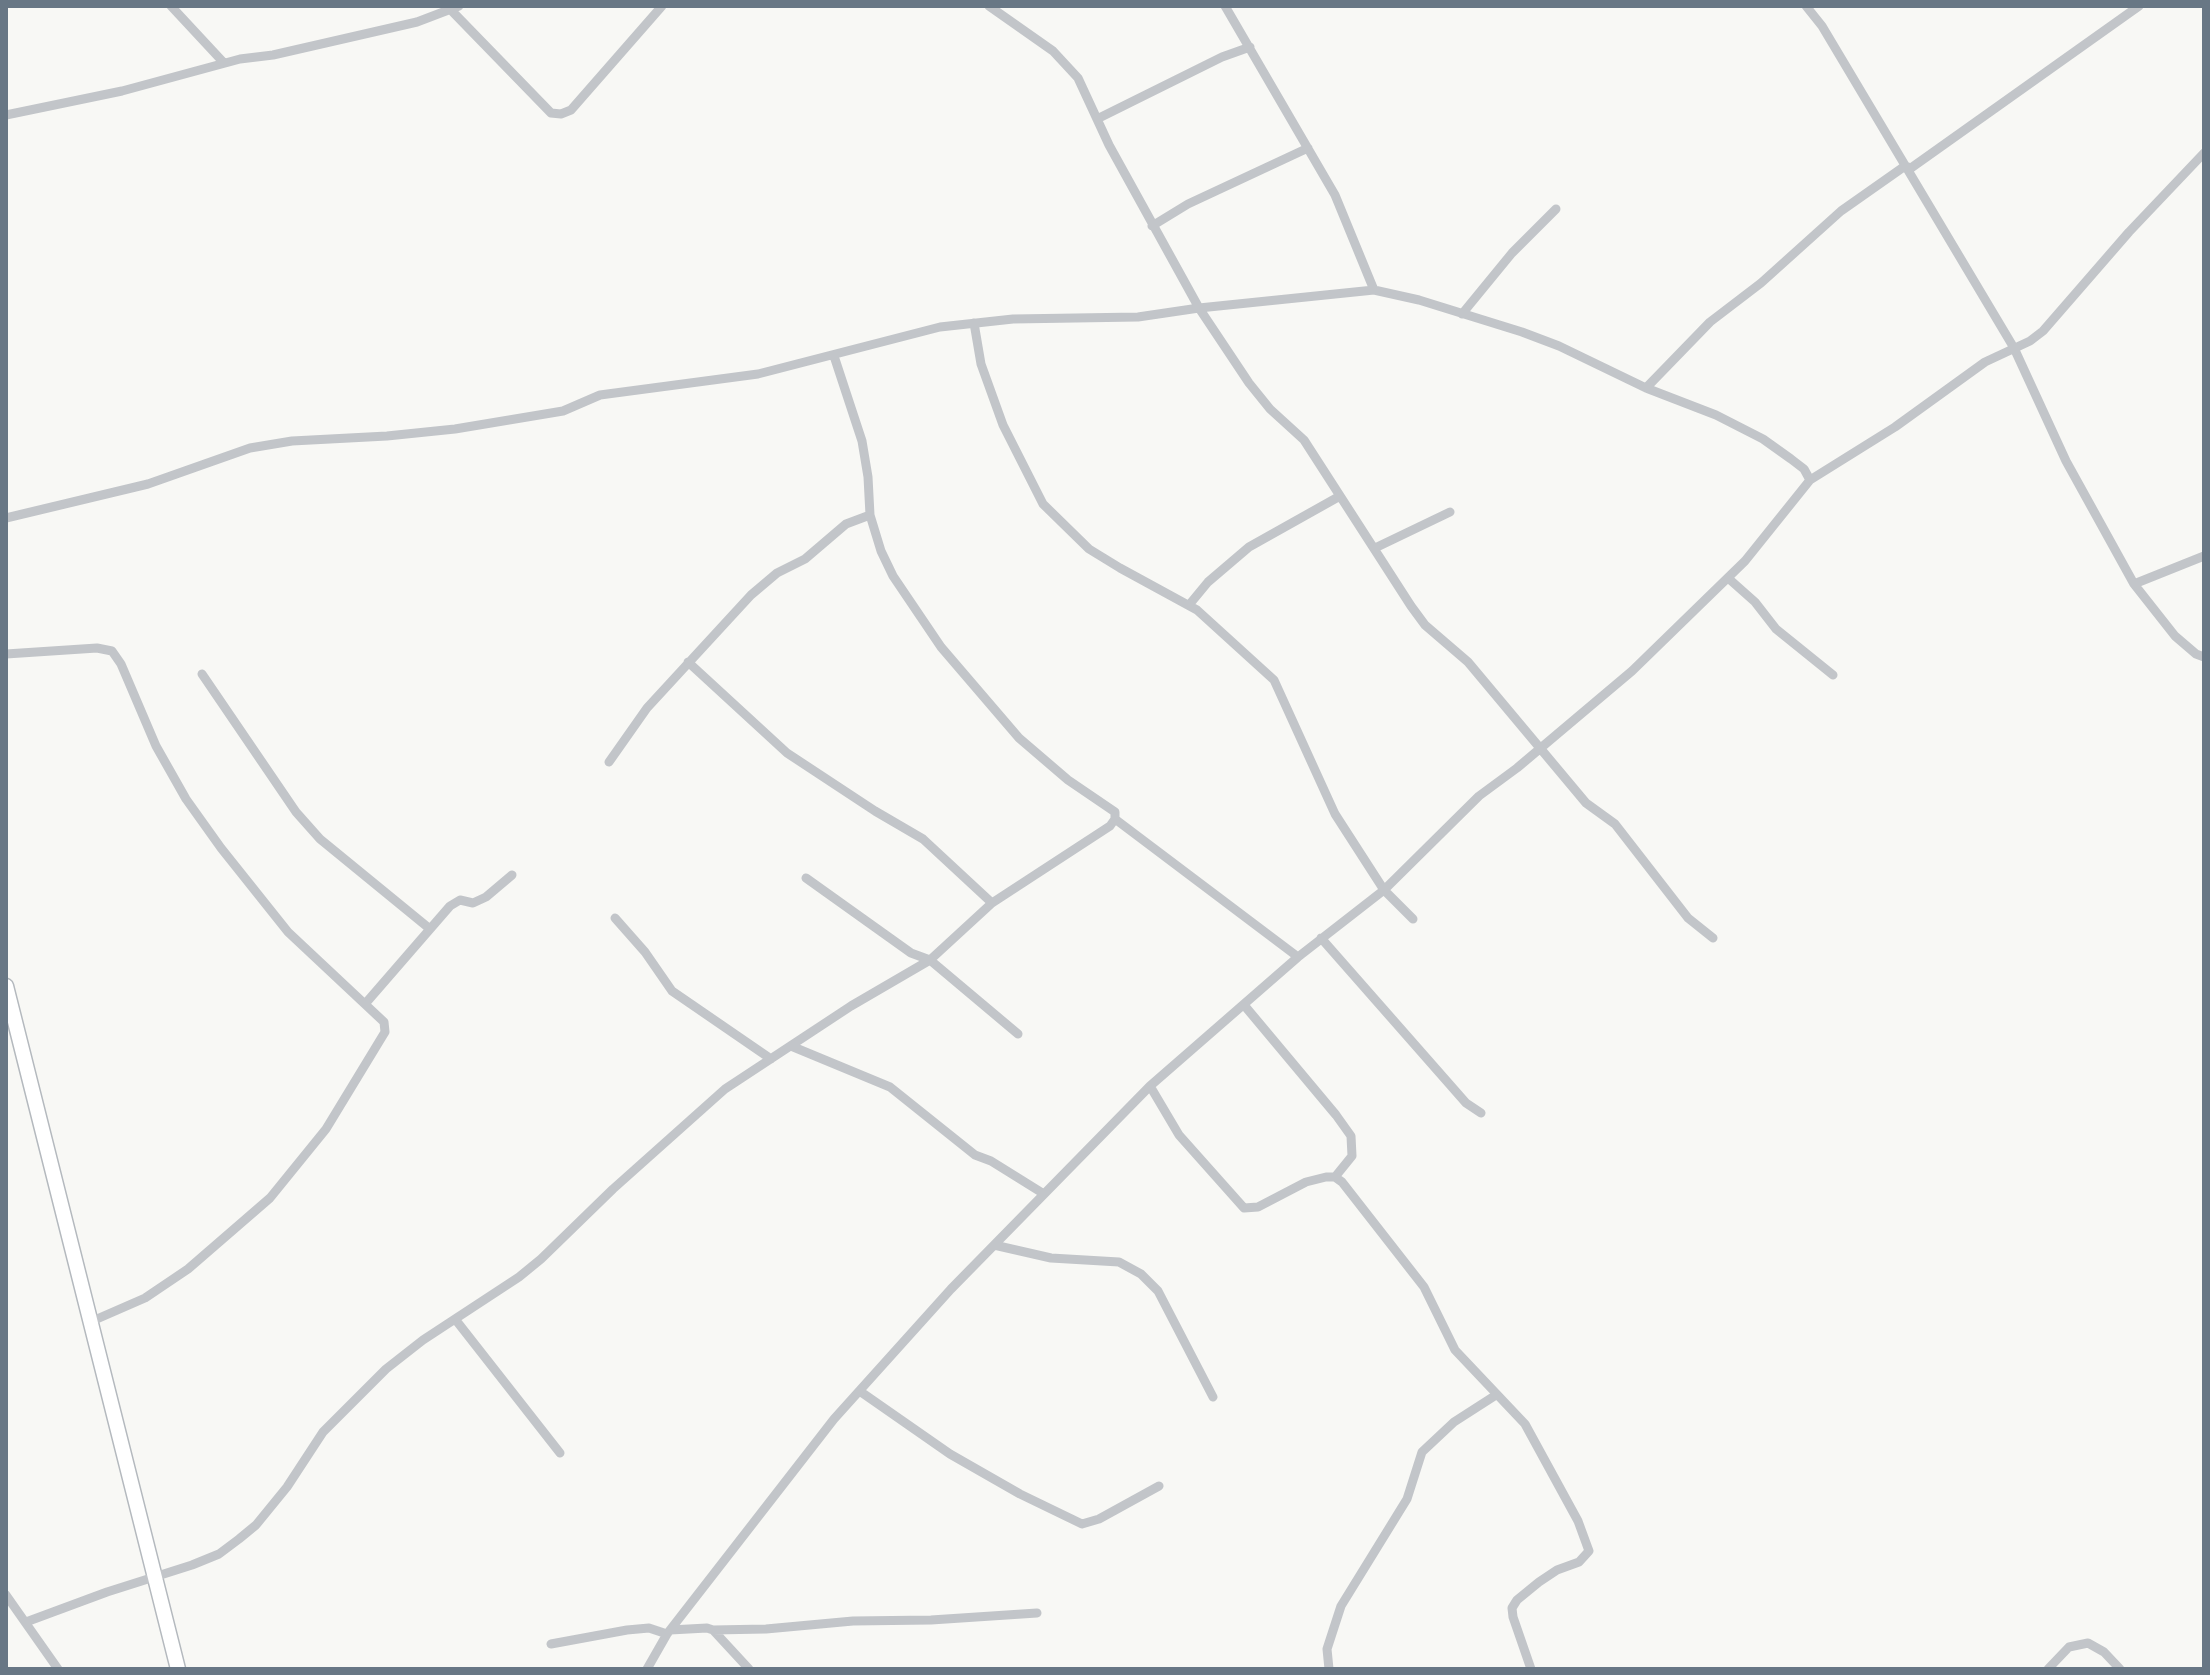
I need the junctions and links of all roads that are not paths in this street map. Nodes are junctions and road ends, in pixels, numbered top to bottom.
1 (171, 6) edge
2 (662, 6) edge
3 (989, 6) edge
4 (1225, 6) edge
5 (1806, 6) edge
6 (2139, 6) edge
7 (453, 8) edge
8 (1250, 47) junction
9 (224, 63) junction
10 (6, 115) edge
11 (1097, 119) junction
12 (1308, 148) junction
13 (2204, 153) edge
14 (1905, 166) junction
15 (1556, 209) dead end
16 (1152, 226) junction
17 (1374, 290) junction
18 (1199, 308) junction
19 (1462, 314) junction
20 (974, 323) junction
21 (2014, 348) junction
22 (834, 356) junction
23 (1646, 388) junction
24 (1810, 480) junction
25 (1340, 496) junction
26 (1450, 512) dead end
27 (870, 515) junction
28 (6, 518) edge
29 (1375, 548) junction
30 (2204, 556) edge
31 (1728, 578) junction
32 (2134, 584) junction
33 (1189, 605) junction
34 (6, 654) edge
35 (2204, 657) edge
36 (688, 662) junction
37 (202, 674) dead end
38 (1833, 675) dead end
39 (1539, 748) junction
40 (609, 762) dead end
41 (1115, 819) junction
42 (512, 875) dead end
43 (806, 878) dead end
44 (1384, 890) junction
45 (992, 903) junction
46 (615, 918) dead end
47 (1413, 919) dead end
48 (430, 929) junction
49 (1321, 938) junction
50 (1713, 938) dead end
51 (1298, 957) junction
52 (930, 960) junction
53 (6, 986) edge
54 (365, 1004) junction
55 (1244, 1005) junction
56 (1018, 1034) dead end
57 (791, 1046) junction
58 (771, 1059) junction
59 (1150, 1086) junction
60 (1481, 1113) dead end
61 (1335, 1177) junction
62 (1044, 1194) junction
63 (994, 1245) junction
64 (455, 1319) junction
65 (90, 1322) junction
66 (861, 1392) junction
67 (1496, 1395) junction
68 (1213, 1397) dead end
69 (560, 1453) dead end
70 (1159, 1486) dead end
71 (156, 1578) junction
72 (6, 1595) edge
73 (1037, 1613) dead end
74 (26, 1622) junction
75 (713, 1630) junction
76 (669, 1632) junction
77 (551, 1644) dead end
78 (58, 1669) edge
79 (178, 1669) edge
80 (647, 1669) edge
81 (749, 1669) edge
82 (1329, 1669) edge
83 (1531, 1669) edge
84 (2048, 1669) edge
85 (2120, 1669) edge

1 - 9 street
2 - 7 street
3 - 11 street
4 - 8 street
5 - 14 street
6 - 14 street
7 - 9 street
8 - 11 street
8 - 12 street
9 - 10 street
11 - 16 street
12 - 16 street
12 - 17 street
13 - 21 street
14 - 21 street
14 - 23 street
15 - 19 street
16 - 18 street
17 - 18 street
17 - 19 street
18 - 20 street
18 - 25 street
19 - 23 street
20 - 22 street
20 - 33 street
21 - 24 street
21 - 32 street
22 - 27 street
22 - 28 street
23 - 24 street
24 - 31 street
25 - 29 street
25 - 33 street
26 - 29 street
27 - 36 street
27 - 41 street
29 - 39 street
30 - 32 street
31 - 38 street
31 - 39 street
32 - 35 street
33 - 44 street
34 - 54 street
36 - 40 street
36 - 45 street
37 - 48 street
39 - 44 street
39 - 50 street
41 - 45 street
41 - 51 street
42 - 48 street
43 - 52 street
44 - 47 street
44 - 49 street
45 - 52 street
46 - 58 street
48 - 54 street
49 - 51 street
49 - 60 street
51 - 55 street
52 - 56 street
52 - 57 street
53 - 65 main road
54 - 65 street
55 - 59 street
55 - 61 street
57 - 58 street
57 - 62 street
58 - 64 street
59 - 61 street
59 - 62 street
61 - 67 street
62 - 63 street
63 - 66 street
63 - 68 street
64 - 69 street
64 - 71 street
65 - 71 main road
66 - 70 street
66 - 76 street
67 - 82 street
67 - 83 street
71 - 74 street
71 - 79 main road
72 - 74 street
73 - 75 street
74 - 78 street
75 - 76 street
75 - 81 street
76 - 77 street
76 - 80 street
84 - 85 street

